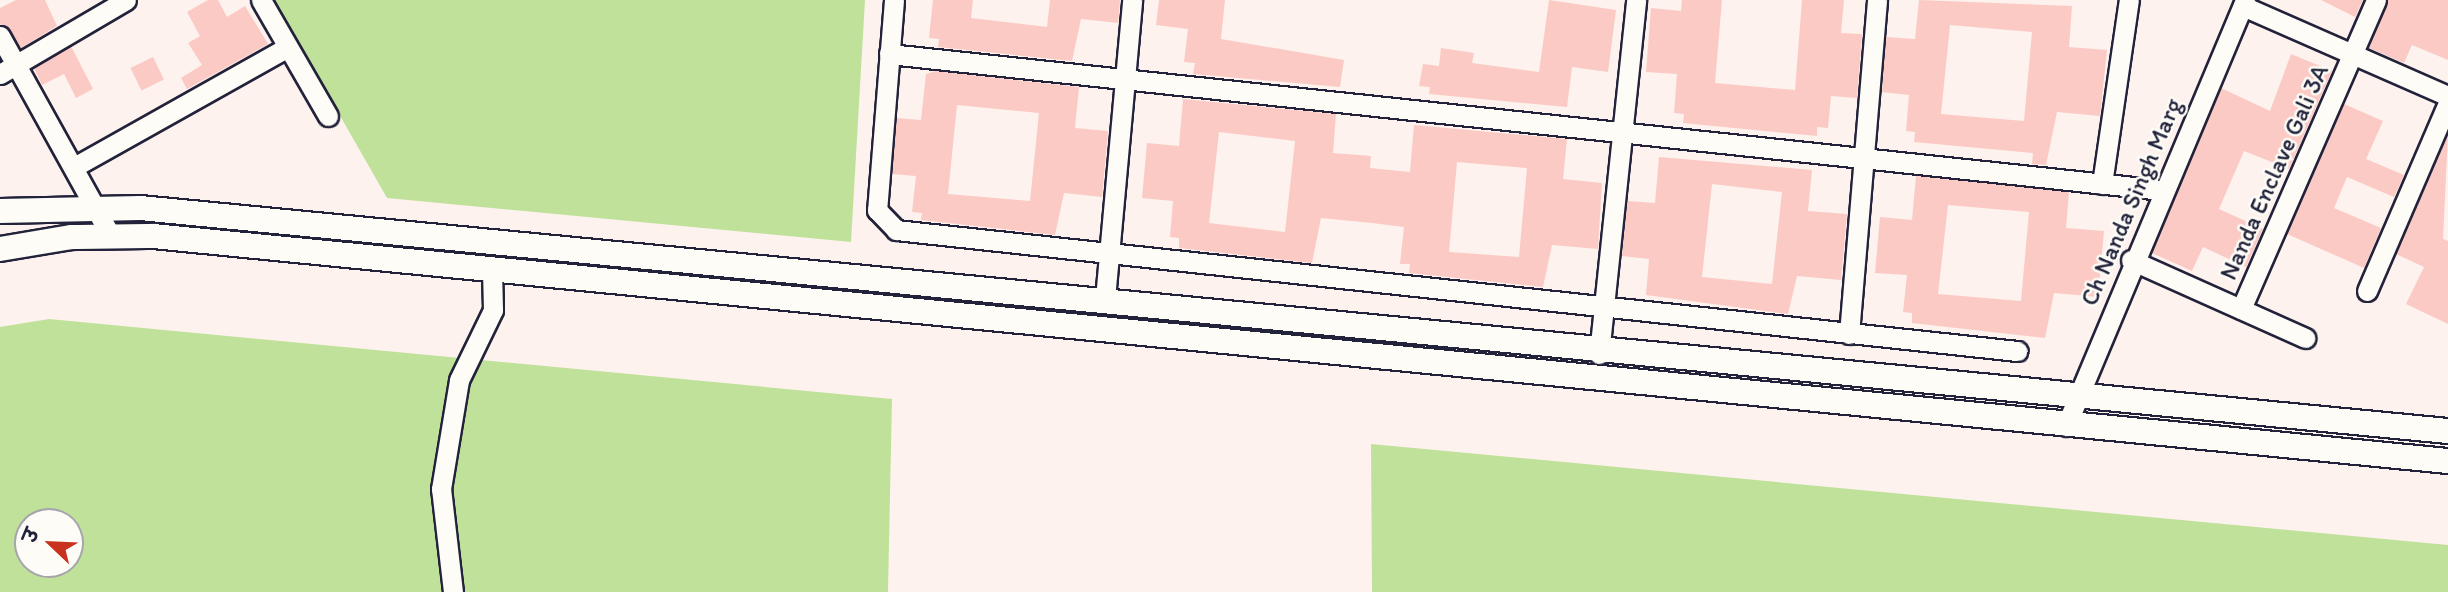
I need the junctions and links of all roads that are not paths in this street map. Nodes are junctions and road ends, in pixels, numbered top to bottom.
1 (126, 0) edge
2 (261, 0) edge
3 (894, 0) edge
4 (1132, 0) edge
5 (1636, 0) edge
6 (1877, 0) edge
7 (2129, 0) edge
8 (2376, 0) edge
9 (2244, 3) edge
10 (0, 36) edge
11 (288, 47) junction
12 (889, 54) junction
13 (2353, 54) junction
14 (8, 69) edge
15 (1125, 79) junction
16 (2448, 96) edge
17 (2448, 103) edge
18 (328, 116) dead end
19 (1622, 132) junction
20 (1863, 158) junction
21 (74, 167) junction
22 (2102, 184) junction
23 (2162, 190) junction
24 (96, 207) junction
25 (0, 211) edge
26 (111, 236) junction
27 (0, 249) edge
28 (1109, 258) junction
29 (2131, 260) junction
30 (492, 270) junction
31 (2367, 291) dead end
32 (1105, 299) junction
33 (1604, 309) junction
34 (2241, 309) junction
35 (1849, 334) junction
36 (2305, 338) dead end
37 (1503, 342) junction
38 (2017, 351) dead end
39 (1599, 354) junction
40 (1500, 369) junction
41 (2075, 398) junction
42 (2066, 426) junction
43 (2448, 431) edge
44 (2448, 461) edge
45 (453, 592) edge

1 - 14 street
2 - 11 street
3 - 12 street
4 - 15 street
5 - 19 street
6 - 20 street
7 - 22 street
8 - 13 street, Nanda Enclave Gali 3A
9 - 13 street
9 - 23 street, Ch Nanda Singh Marg
10 - 14 street
11 - 18 street
11 - 21 street
12 - 15 street
12 - 28 street
13 - 16 street
13 - 34 street, Nanda Enclave Gali 3A
14 - 21 street
15 - 19 street
15 - 28 street
17 - 31 street
19 - 20 street
19 - 33 street
20 - 22 street
20 - 35 street
21 - 24 street
22 - 23 street
23 - 29 street, Ch Nanda Singh Marg
24 - 25 street
24 - 26 street
24 - 32 street
26 - 27 street
26 - 30 street
28 - 32 street
28 - 33 street
29 - 34 street
29 - 41 street, Ch Nanda Singh Marg
30 - 40 street
30 - 45 street
32 - 37 street
33 - 35 street
33 - 39 street
34 - 36 street
35 - 38 street
37 - 39 street
37 - 40 street
39 - 41 street
40 - 42 street
41 - 42 street, Ch Nanda Singh Marg
41 - 43 street
42 - 44 street

